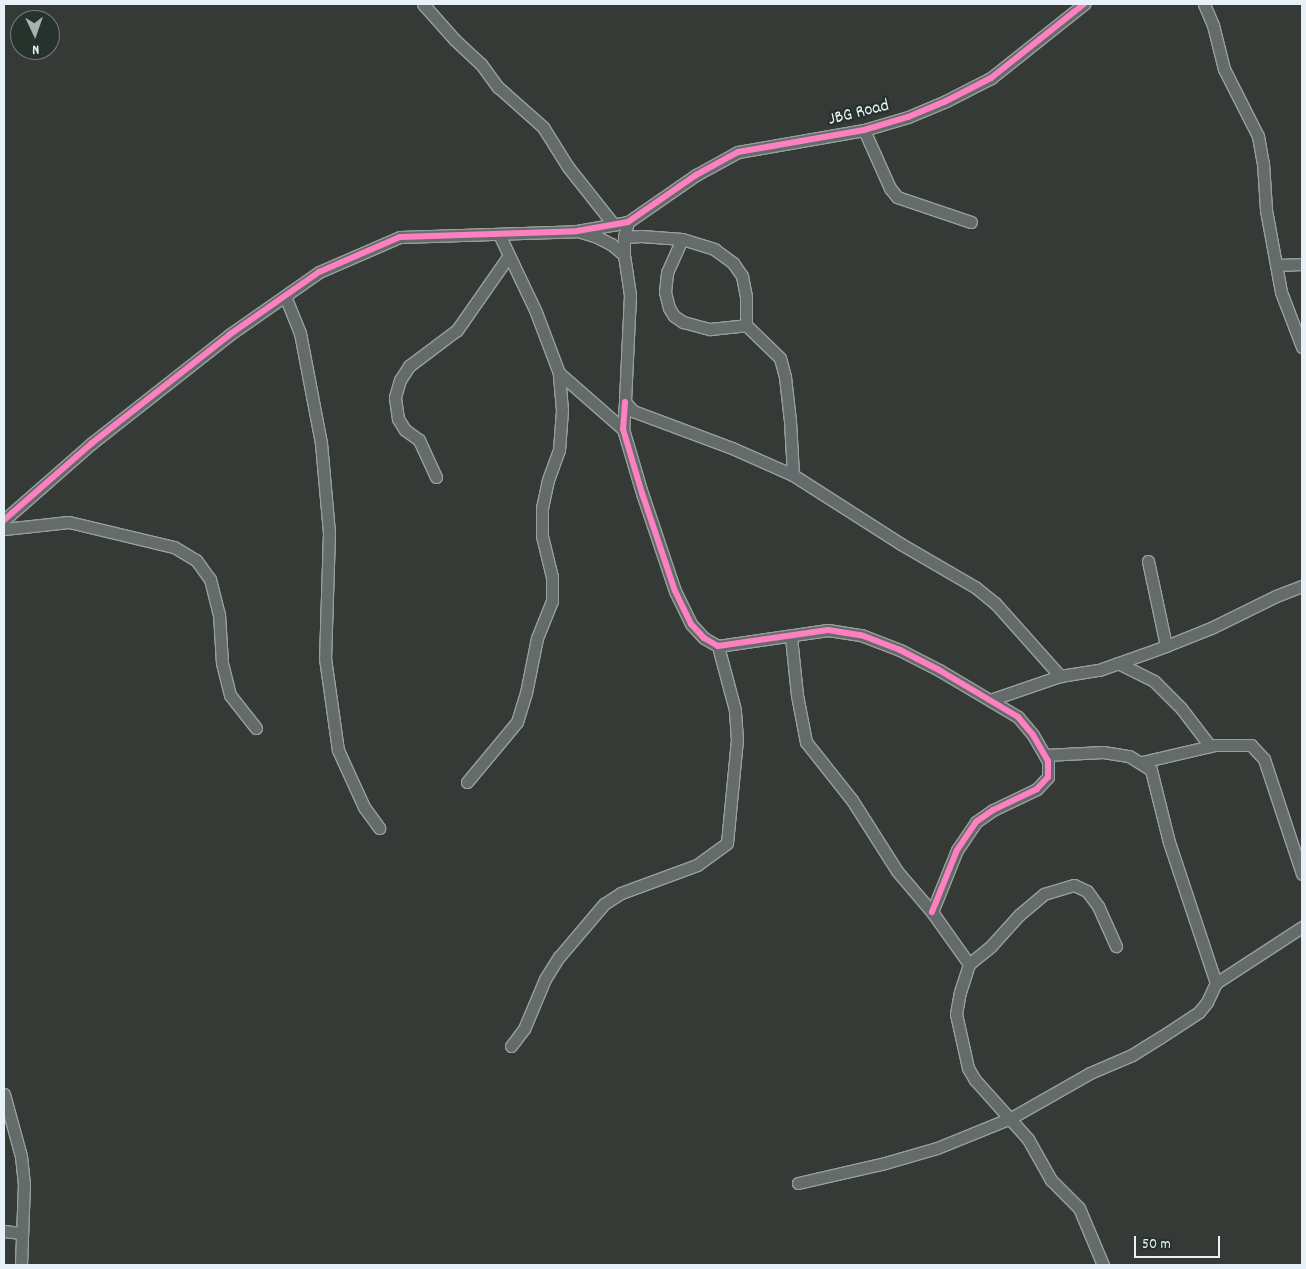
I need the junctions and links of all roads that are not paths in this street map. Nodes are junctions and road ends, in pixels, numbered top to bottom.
1 (423, 4) edge
2 (1084, 4) edge
3 (1204, 4) edge
4 (864, 130) junction
5 (628, 222) junction
6 (971, 222) dead end
7 (614, 225) junction
8 (577, 231) junction
9 (499, 234) junction
10 (624, 237) junction
11 (682, 239) junction
12 (624, 255) junction
13 (508, 258) junction
14 (1302, 264) edge
15 (1277, 265) junction
16 (285, 296) junction
17 (746, 325) junction
18 (1302, 347) edge
19 (559, 373) junction
20 (625, 402) junction
21 (623, 429) junction
22 (793, 474) junction
23 (436, 477) dead end
24 (4, 520) edge
25 (4, 529) edge
26 (1148, 561) dead end
27 (1302, 586) edge
28 (790, 637) junction
29 (718, 646) junction
30 (1166, 646) junction
31 (1118, 663) junction
32 (1060, 676) junction
33 (990, 700) junction
34 (256, 728) dead end
35 (1210, 746) junction
36 (1045, 755) junction
37 (1142, 762) junction
38 (466, 782) dead end
39 (380, 828) dead end
40 (1302, 874) edge
41 (932, 912) junction
42 (1302, 927) edge
43 (1116, 946) dead end
44 (969, 964) junction
45 (1216, 983) junction
46 (511, 1046) dead end
47 (4, 1094) edge
48 (1010, 1118) junction
49 (798, 1183) dead end
50 (4, 1231) edge
51 (21, 1233) junction
52 (21, 1265) edge
53 (1102, 1265) edge

1 - 7 street
2 - 4 street, JBG Road
3 - 15 street
4 - 5 street, JBG Road
4 - 6 street
5 - 7 street
5 - 10 street
7 - 8 street
8 - 9 street
8 - 12 street
9 - 13 street
9 - 16 street
10 - 11 street
10 - 12 street
11 - 17 street
11 - 17 street
12 - 20 street
13 - 19 street
13 - 23 street
14 - 15 street
15 - 18 street
16 - 24 street
16 - 39 street
17 - 22 street
19 - 21 street
19 - 38 street
20 - 21 street
20 - 22 street
21 - 29 street
22 - 32 street
25 - 34 street
26 - 30 street
27 - 30 street
28 - 29 street
28 - 33 street
28 - 41 street
29 - 46 street
30 - 31 street
31 - 32 street
31 - 35 street
32 - 33 street
33 - 36 street
35 - 37 street
35 - 40 street
36 - 37 street
36 - 41 street
37 - 45 street
41 - 44 street
42 - 45 street
43 - 44 street
44 - 48 street
45 - 48 street
47 - 51 street
48 - 49 street
48 - 53 street
50 - 51 street
51 - 52 street

